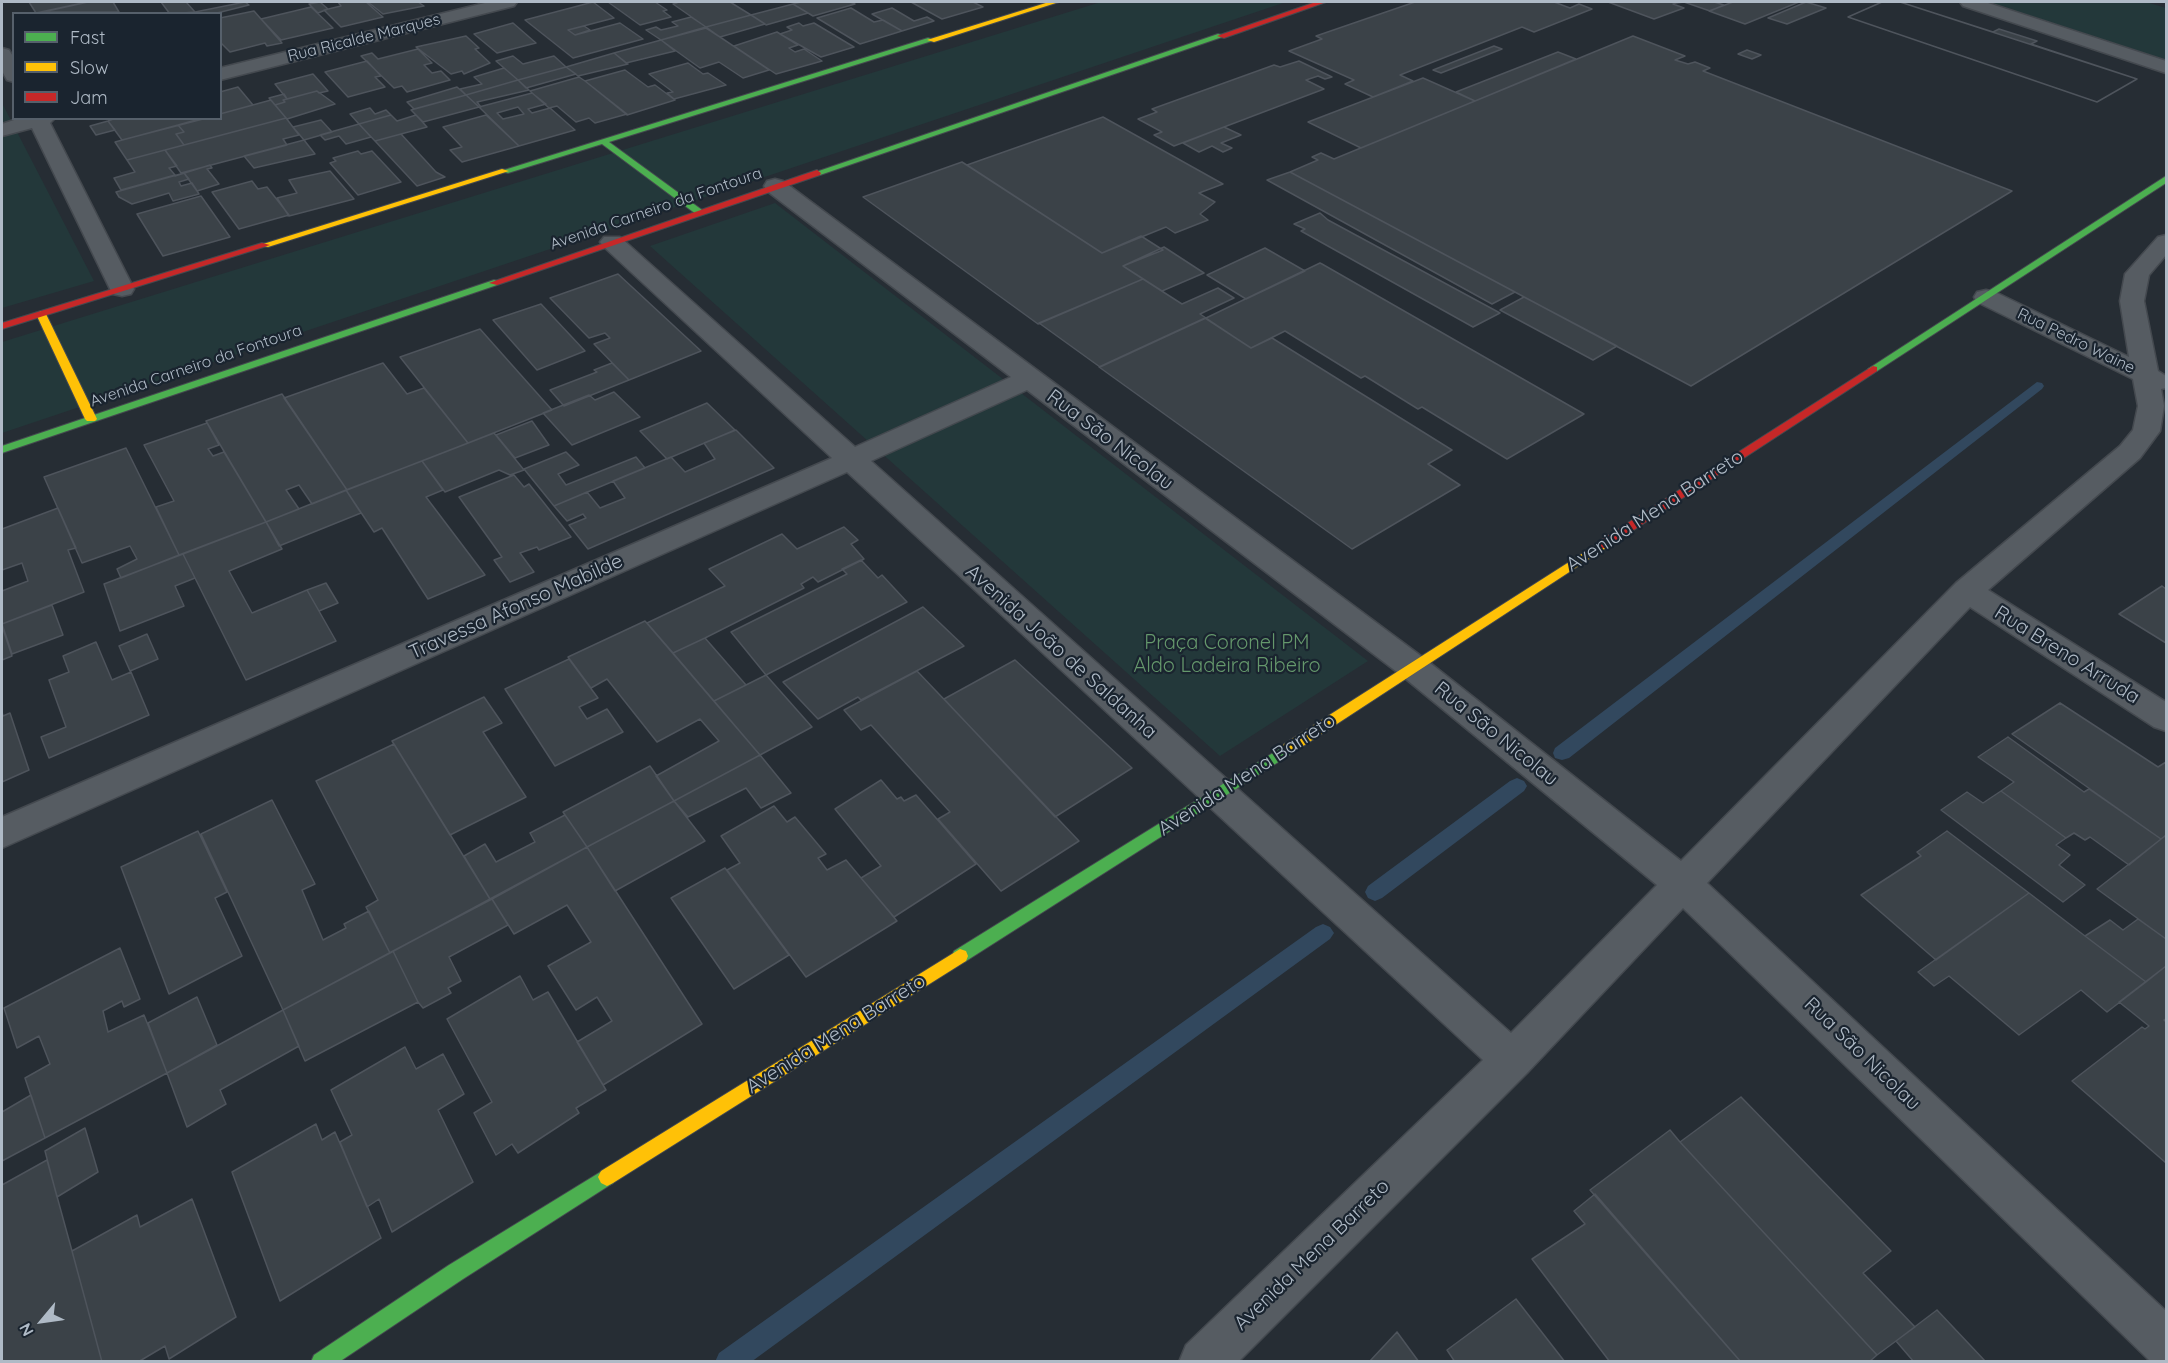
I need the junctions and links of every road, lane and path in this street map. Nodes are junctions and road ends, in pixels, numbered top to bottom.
1 (508, 2) edge
2 (1056, 2) edge
3 (1322, 2) edge
4 (1969, 2) edge
5 (2, 54) edge
6 (2166, 68) edge
7 (12, 72) edge
8 (222, 74) edge
9 (37, 120) edge
10 (40, 120) edge
11 (2, 130) edge
12 (603, 141) junction
13 (2166, 179) edge
14 (775, 186) junction
15 (699, 212) junction
16 (612, 242) junction
17 (2166, 242) edge
18 (122, 290) junction
19 (1986, 297) junction
20 (40, 314) junction
21 (2, 326) edge
22 (1029, 378) junction
23 (2157, 381) edge
24 (91, 419) junction
25 (2, 450) edge
26 (850, 460) junction
27 (1967, 591) junction
28 (1413, 667) junction
29 (2166, 718) edge
30 (1218, 794) junction
31 (2, 833) edge
32 (1684, 885) junction
33 (1512, 1060) junction
34 (2166, 1343) edge
35 (321, 1362) edge
36 (1203, 1362) edge

1 - 8 street, Rua Ricalde Marques
2 - 12 main road
3 - 14 main road, Avenida Carneiro da Fontoura
4 - 6 street
5 - 7 street
9 - 11 street
10 - 18 street
12 - 15 main road
12 - 18 main road
13 - 19 main road, Avenida Mena Barreto
14 - 15 main road, Avenida Carneiro da Fontoura
14 - 22 street, Rua São Nicolau
15 - 16 main road, Avenida Carneiro da Fontoura
16 - 24 main road, Avenida Carneiro da Fontoura
16 - 26 street, Avenida João de Saldanha
17 - 23 street, Avenida Mena Barreto
18 - 20 main road
19 - 23 street, Rua Pedro Waine
19 - 28 main road, Avenida Mena Barreto
20 - 21 main road
20 - 24 main road
22 - 26 street, Travessa Afonso Mabilde
22 - 28 street, Rua São Nicolau
23 - 27 street, Avenida Mena Barreto
24 - 25 main road, Avenida Carneiro da Fontoura
26 - 30 street, Avenida João de Saldanha
26 - 31 street, Travessa Afonso Mabilde
27 - 29 street, Rua Breno Arruda
27 - 32 street, Avenida Mena Barreto
28 - 30 main road, Avenida Mena Barreto
28 - 32 street, Rua São Nicolau
30 - 33 street, Avenida João de Saldanha
30 - 35 main road, Avenida Mena Barreto
32 - 33 street, Avenida Mena Barreto
32 - 34 street, Rua São Nicolau
33 - 36 street, Avenida Mena Barreto

